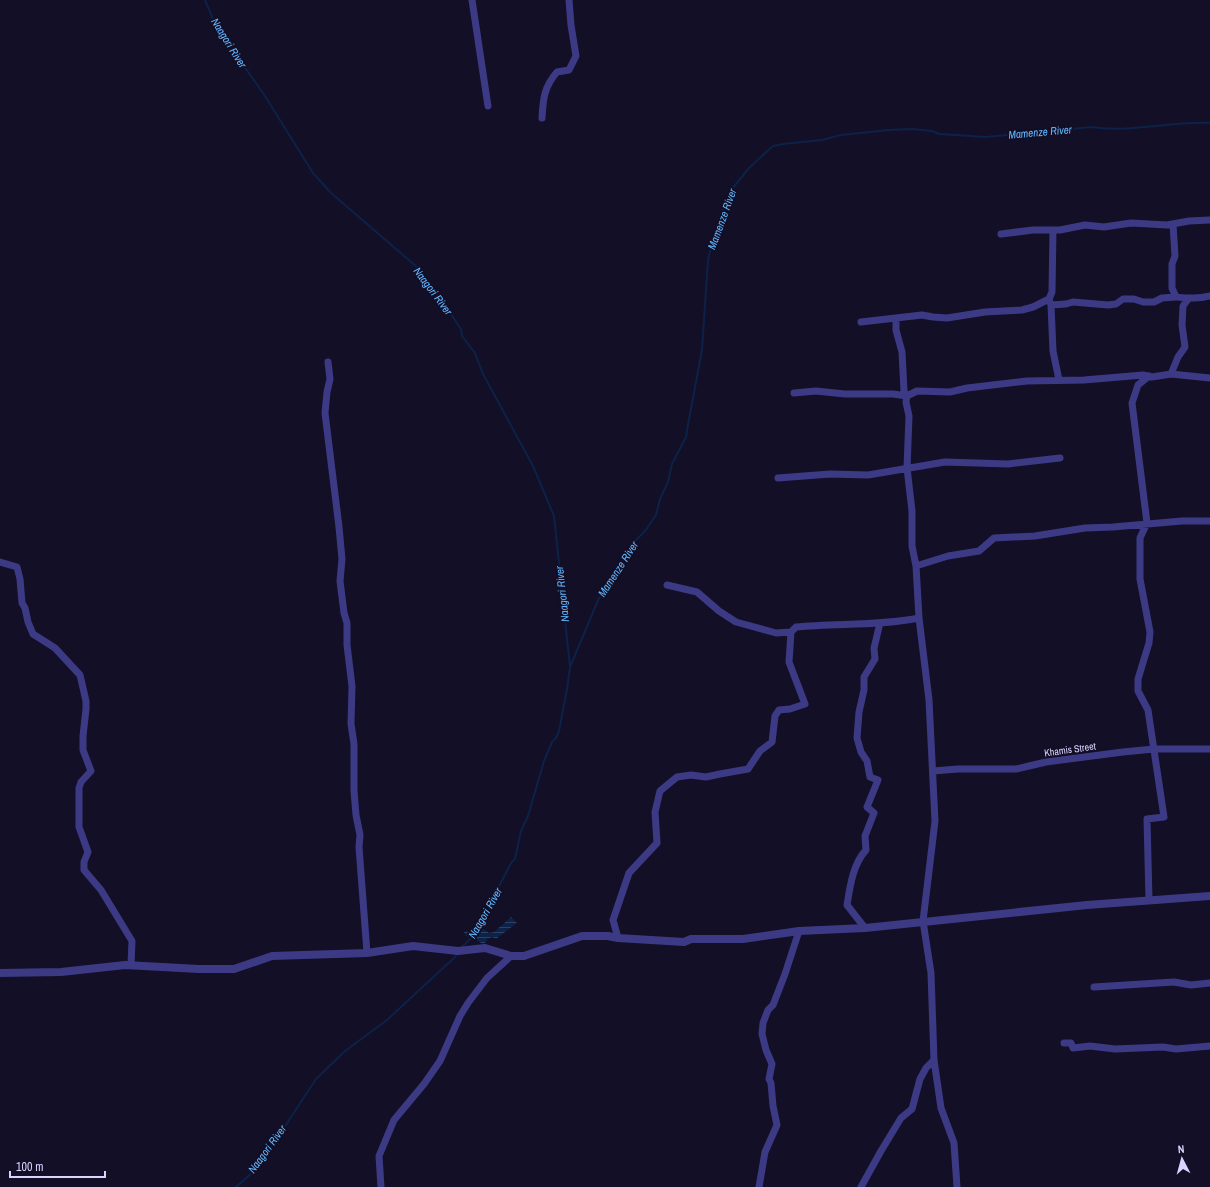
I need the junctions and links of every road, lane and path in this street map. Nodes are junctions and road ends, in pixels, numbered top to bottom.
1 (472, 0) edge
2 (569, 0) edge
3 (488, 106) dead end
4 (542, 118) dead end
5 (1210, 220) edge
6 (1173, 224) junction
7 (1053, 230) junction
8 (1001, 234) dead end
9 (1176, 296) junction
10 (1210, 296) edge
11 (1189, 298) junction
12 (1050, 302) junction
13 (896, 318) junction
14 (861, 322) dead end
15 (328, 362) dead end
16 (1171, 374) junction
17 (1149, 376) junction
18 (1210, 378) edge
19 (1059, 380) junction
20 (794, 392) dead end
21 (907, 396) junction
22 (1060, 458) dead end
23 (907, 468) junction
24 (778, 478) dead end
25 (1210, 520) edge
26 (1147, 523) junction
27 (0, 562) edge
28 (916, 566) junction
29 (667, 585) dead end
30 (919, 618) junction
31 (880, 623) junction
32 (791, 632) junction
33 (1210, 749) edge
34 (1154, 750) junction
35 (932, 771) junction
36 (1210, 896) edge
37 (1149, 900) junction
38 (923, 921) junction
39 (865, 928) junction
40 (799, 930) junction
41 (618, 938) junction
42 (367, 953) junction
43 (511, 956) junction
44 (131, 965) junction
45 (0, 973) edge
46 (1210, 983) edge
47 (1094, 987) dead end
48 (1064, 1042) dead end
49 (1210, 1046) edge
50 (934, 1060) junction
51 (381, 1187) edge
52 (759, 1187) edge
53 (861, 1187) edge
54 (957, 1187) edge

1 - 3 street
2 - 4 street
5 - 6 street
6 - 7 street
6 - 9 street
7 - 8 street
7 - 12 street
9 - 11 street
9 - 12 street
10 - 11 street
11 - 16 street
12 - 13 street
12 - 19 street
13 - 14 street
13 - 21 street
15 - 42 street
16 - 17 street
16 - 18 street
17 - 19 street
17 - 26 street
19 - 21 street
20 - 21 street
21 - 23 street
22 - 23 street
23 - 24 street
23 - 28 street
25 - 26 street
26 - 28 street
26 - 34 street
27 - 44 street
28 - 30 street
29 - 32 street
30 - 31 street
30 - 35 street
31 - 32 street
31 - 39 street
32 - 41 street
33 - 34 street, Khamis Street
34 - 35 street, Khamis Street
34 - 37 street
35 - 38 street
36 - 37 street
37 - 38 street
38 - 39 street
38 - 50 street
39 - 40 street
40 - 41 street
40 - 52 street
41 - 43 street
42 - 43 street
42 - 44 street
43 - 51 street
44 - 45 street
46 - 47 street
48 - 49 street
50 - 53 street
50 - 54 street

